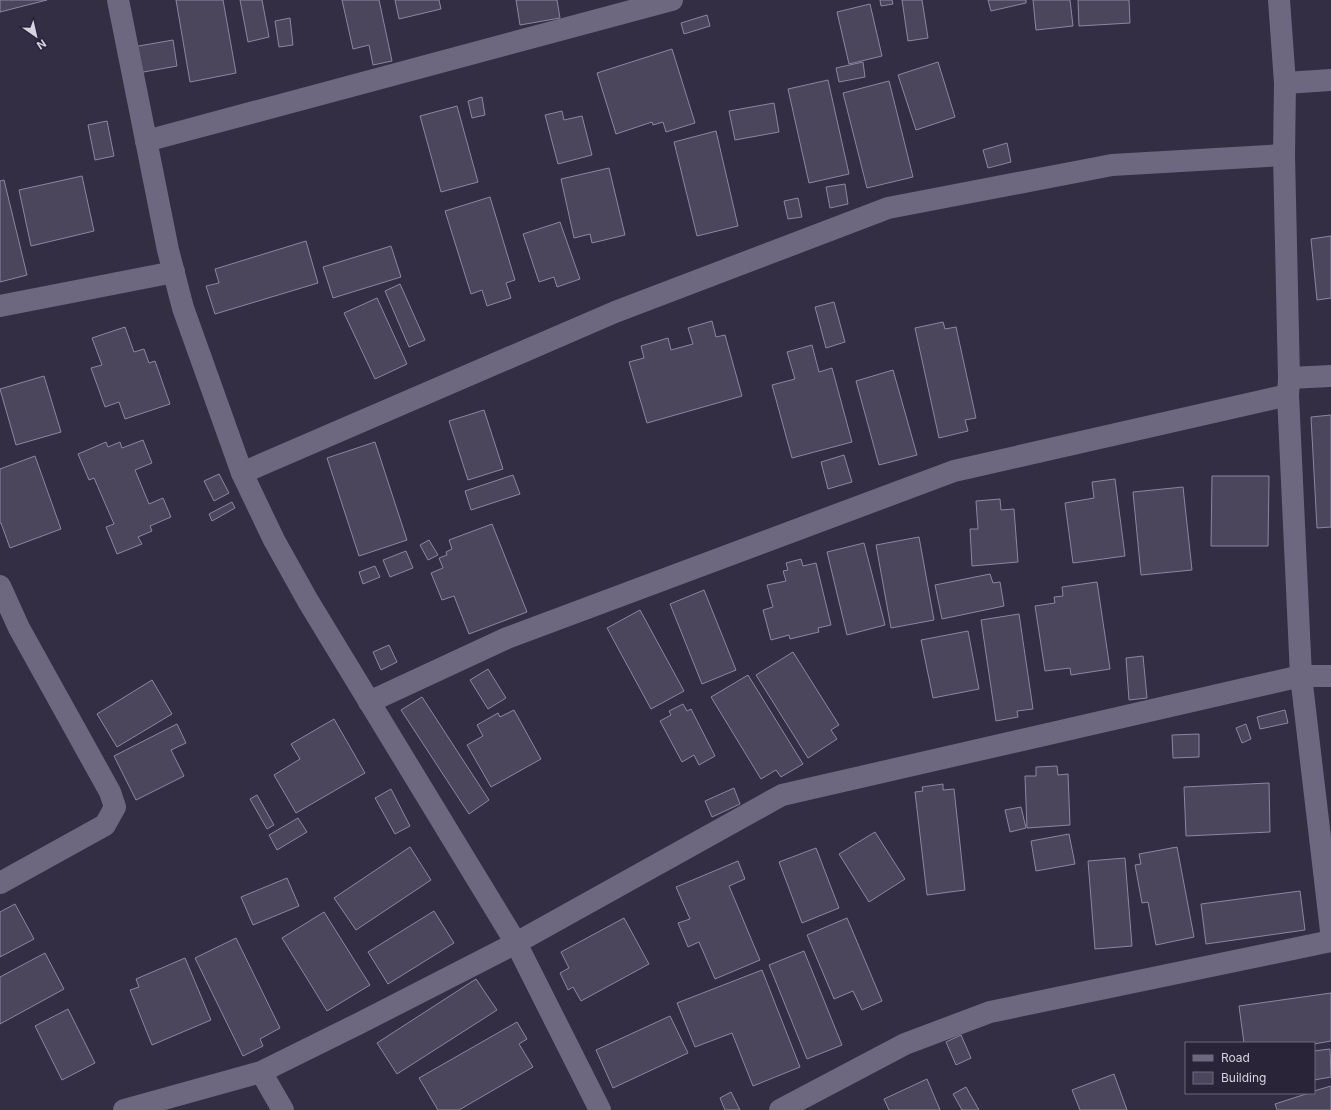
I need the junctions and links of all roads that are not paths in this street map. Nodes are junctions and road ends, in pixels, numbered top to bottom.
1 (118, 0) edge
2 (672, 0) edge
3 (1279, 0) edge
4 (1331, 80) edge
5 (1286, 83) junction
6 (146, 141) junction
7 (1284, 155) junction
8 (174, 272) junction
9 (0, 306) edge
10 (1331, 376) edge
11 (1288, 387) junction
12 (242, 473) junction
13 (0, 586) edge
14 (1301, 676) junction
15 (1331, 676) edge
16 (369, 702) junction
17 (0, 882) edge
18 (1331, 932) edge
19 (1331, 941) edge
20 (516, 943) junction
21 (261, 1072) junction
22 (124, 1110) edge
23 (283, 1110) edge
24 (600, 1110) edge
25 (780, 1110) edge

1 - 6 street
2 - 6 street
3 - 5 street
4 - 5 street
5 - 7 street
6 - 8 street
7 - 11 street
7 - 12 street
8 - 9 street
8 - 12 street
10 - 11 street
11 - 14 street
11 - 16 street
12 - 16 street
13 - 17 street
14 - 15 street
14 - 18 street
14 - 20 street
16 - 20 street
19 - 25 street
20 - 21 street
20 - 24 street
21 - 22 street
21 - 23 street

